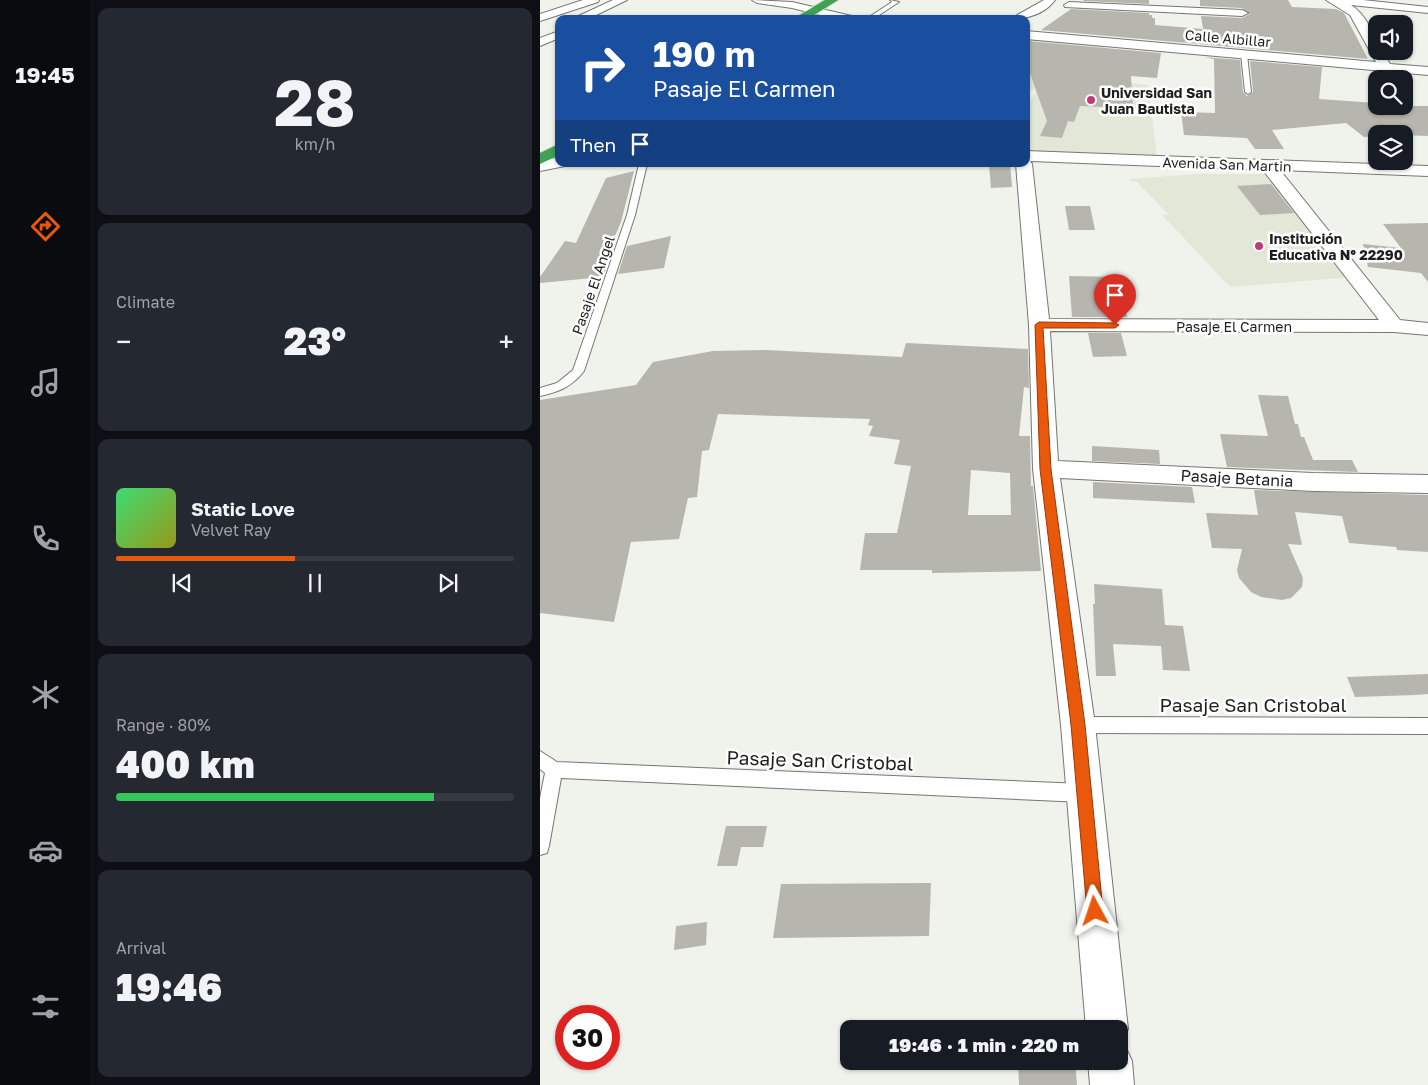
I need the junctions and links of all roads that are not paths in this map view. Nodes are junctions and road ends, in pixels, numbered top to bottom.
1 (594, 0) edge
2 (757, 0) edge
3 (833, 0) edge
4 (893, 0) edge
5 (1050, 0) edge
6 (1331, 0) edge
7 (1335, 0) edge
8 (626, 2) edge
9 (1072, 2) edge
10 (1382, 2) edge
11 (1428, 10) edge
12 (813, 11) junction
13 (1241, 11) edge
14 (1355, 12) junction
15 (1058, 13) dead end
16 (589, 15) edge
17 (607, 15) edge
18 (806, 15) edge
19 (832, 15) edge
20 (875, 15) edge
21 (1025, 15) edge
22 (540, 18) edge
23 (1040, 23) dead end
24 (555, 28) edge
25 (1030, 28) edge
26 (540, 34) edge
27 (1030, 35) edge
28 (555, 36) edge
29 (540, 42) edge
30 (1244, 50) junction
31 (1385, 67) junction
32 (1428, 71) edge
33 (1248, 92) dead end
34 (555, 151) edge
35 (1030, 156) edge
36 (540, 159) edge
37 (555, 164) edge
38 (1267, 165) junction
39 (540, 166) edge
40 (641, 167) edge
41 (1024, 167) edge
42 (1428, 171) edge
43 (1039, 325) junction
44 (1394, 326) junction
45 (1428, 329) edge
46 (541, 392) edge
47 (1046, 469) junction
48 (1428, 484) edge
49 (1078, 725) junction
50 (1428, 726) edge
51 (540, 759) edge
52 (554, 770) junction
53 (1084, 793) junction
54 (540, 846) edge
55 (1106, 1020) edge
56 (1111, 1070) edge
57 (1112, 1085) edge

1 - 22 street
2 - 12 street
3 - 12 highway
4 - 20 lane
5 - 21 street
6 - 7 street
7 - 10 street
7 - 14 street
8 - 16 street
8 - 17 street
9 - 13 street
9 - 15 street
10 - 11 street
10 - 14 street
12 - 18 highway
12 - 19 street
14 - 31 street
23 - 25 street
24 - 26 street
27 - 30 street, Calle Albillar
28 - 29 street
30 - 31 street, Calle Albillar
30 - 33 lane
31 - 32 street, Calle Albillar
34 - 36 highway
35 - 38 street, Avenida San Martin
37 - 39 street
38 - 42 street, Avenida San Martin
38 - 44 street
40 - 46 lane, Pasaje El Angel
41 - 43 street
43 - 44 street, Pasaje El Carmen
43 - 47 street
44 - 45 street, Pasaje El Carmen
47 - 48 street, Pasaje Betania
47 - 49 street
49 - 50 lane, Pasaje San Cristobal
49 - 53 street
51 - 52 lane
52 - 53 lane, Pasaje San Cristobal
52 - 54 lane
53 - 55 street
56 - 57 street

